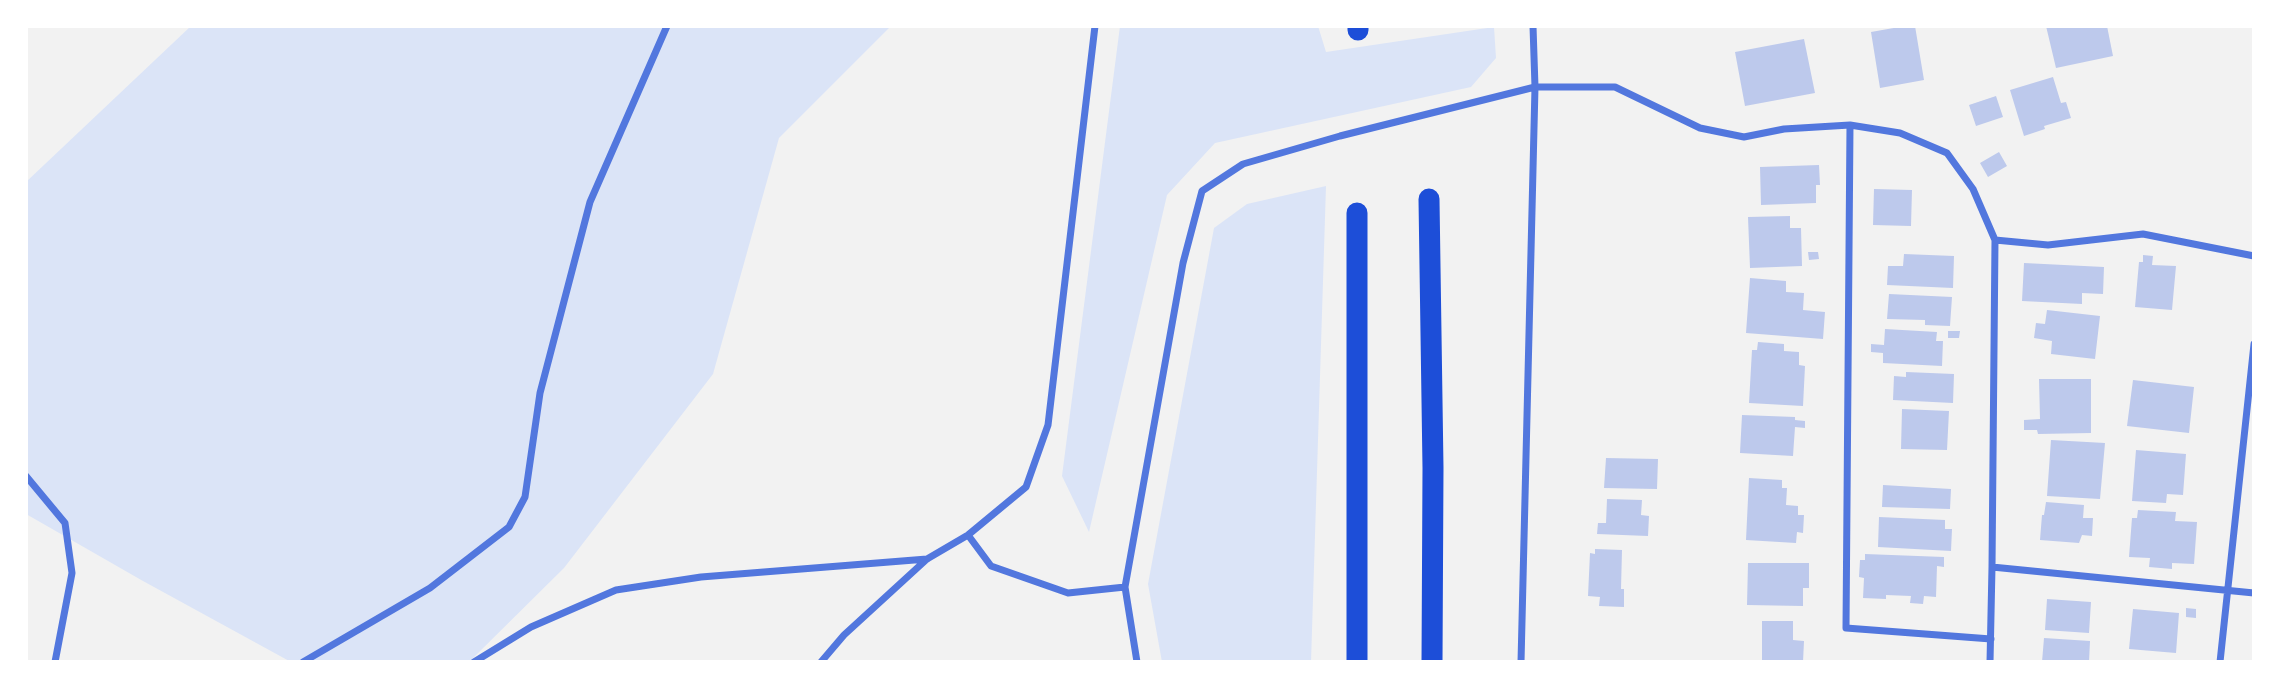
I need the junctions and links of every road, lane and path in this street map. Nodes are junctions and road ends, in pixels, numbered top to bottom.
1 (667, 26) edge
2 (1095, 26) edge
3 (1533, 26) edge
4 (1535, 87) junction
5 (1850, 125) junction
6 (1429, 199) dead end
7 (1357, 213) dead end
8 (1996, 240) junction
9 (2254, 256) edge
10 (2254, 344) edge
11 (26, 475) edge
12 (968, 535) junction
13 (927, 559) junction
14 (1992, 567) junction
15 (1125, 587) junction
16 (2228, 592) junction
17 (2254, 593) edge
18 (1991, 639) junction
19 (55, 662) edge
20 (303, 662) edge
21 (474, 662) edge
22 (821, 662) edge
23 (1137, 662) edge
24 (1357, 662) edge
25 (1432, 662) edge
26 (1521, 662) edge
27 (1990, 662) edge
28 (2220, 662) edge

1 - 20 street
2 - 12 street
3 - 4 street
4 - 5 street
4 - 15 street
4 - 26 street
5 - 8 street
5 - 18 street
6 - 25 highway
7 - 24 highway
8 - 9 street
8 - 14 street
10 - 16 street
11 - 19 street
12 - 13 street
12 - 15 street
13 - 21 street
13 - 22 street
14 - 16 street
14 - 18 street
15 - 23 street
16 - 17 street
16 - 28 street
18 - 27 street

